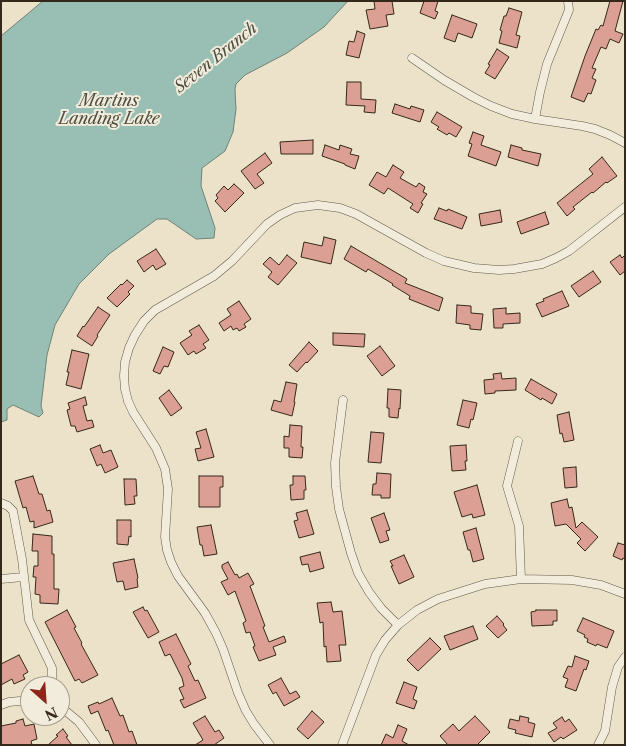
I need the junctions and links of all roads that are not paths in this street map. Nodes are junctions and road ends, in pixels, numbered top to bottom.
1 (568, 1) edge
2 (412, 58) dead end
3 (535, 119) junction
4 (625, 143) edge
5 (625, 208) edge
6 (342, 400) dead end
7 (518, 441) dead end
8 (1, 503) edge
9 (23, 578) junction
10 (1, 579) edge
11 (521, 579) junction
12 (625, 594) edge
13 (398, 625) junction
14 (625, 657) edge
15 (52, 676) edge
16 (20, 701) edge
17 (1, 704) edge
18 (70, 714) edge
19 (96, 745) edge
20 (270, 745) edge
21 (342, 745) edge
22 (598, 745) edge

1 - 3 street
2 - 3 street
3 - 4 street
5 - 20 street
6 - 13 street
7 - 11 street
8 - 9 street
9 - 10 street
9 - 15 street
11 - 12 street
11 - 13 street
13 - 21 street
14 - 22 street
16 - 17 street
18 - 19 street

